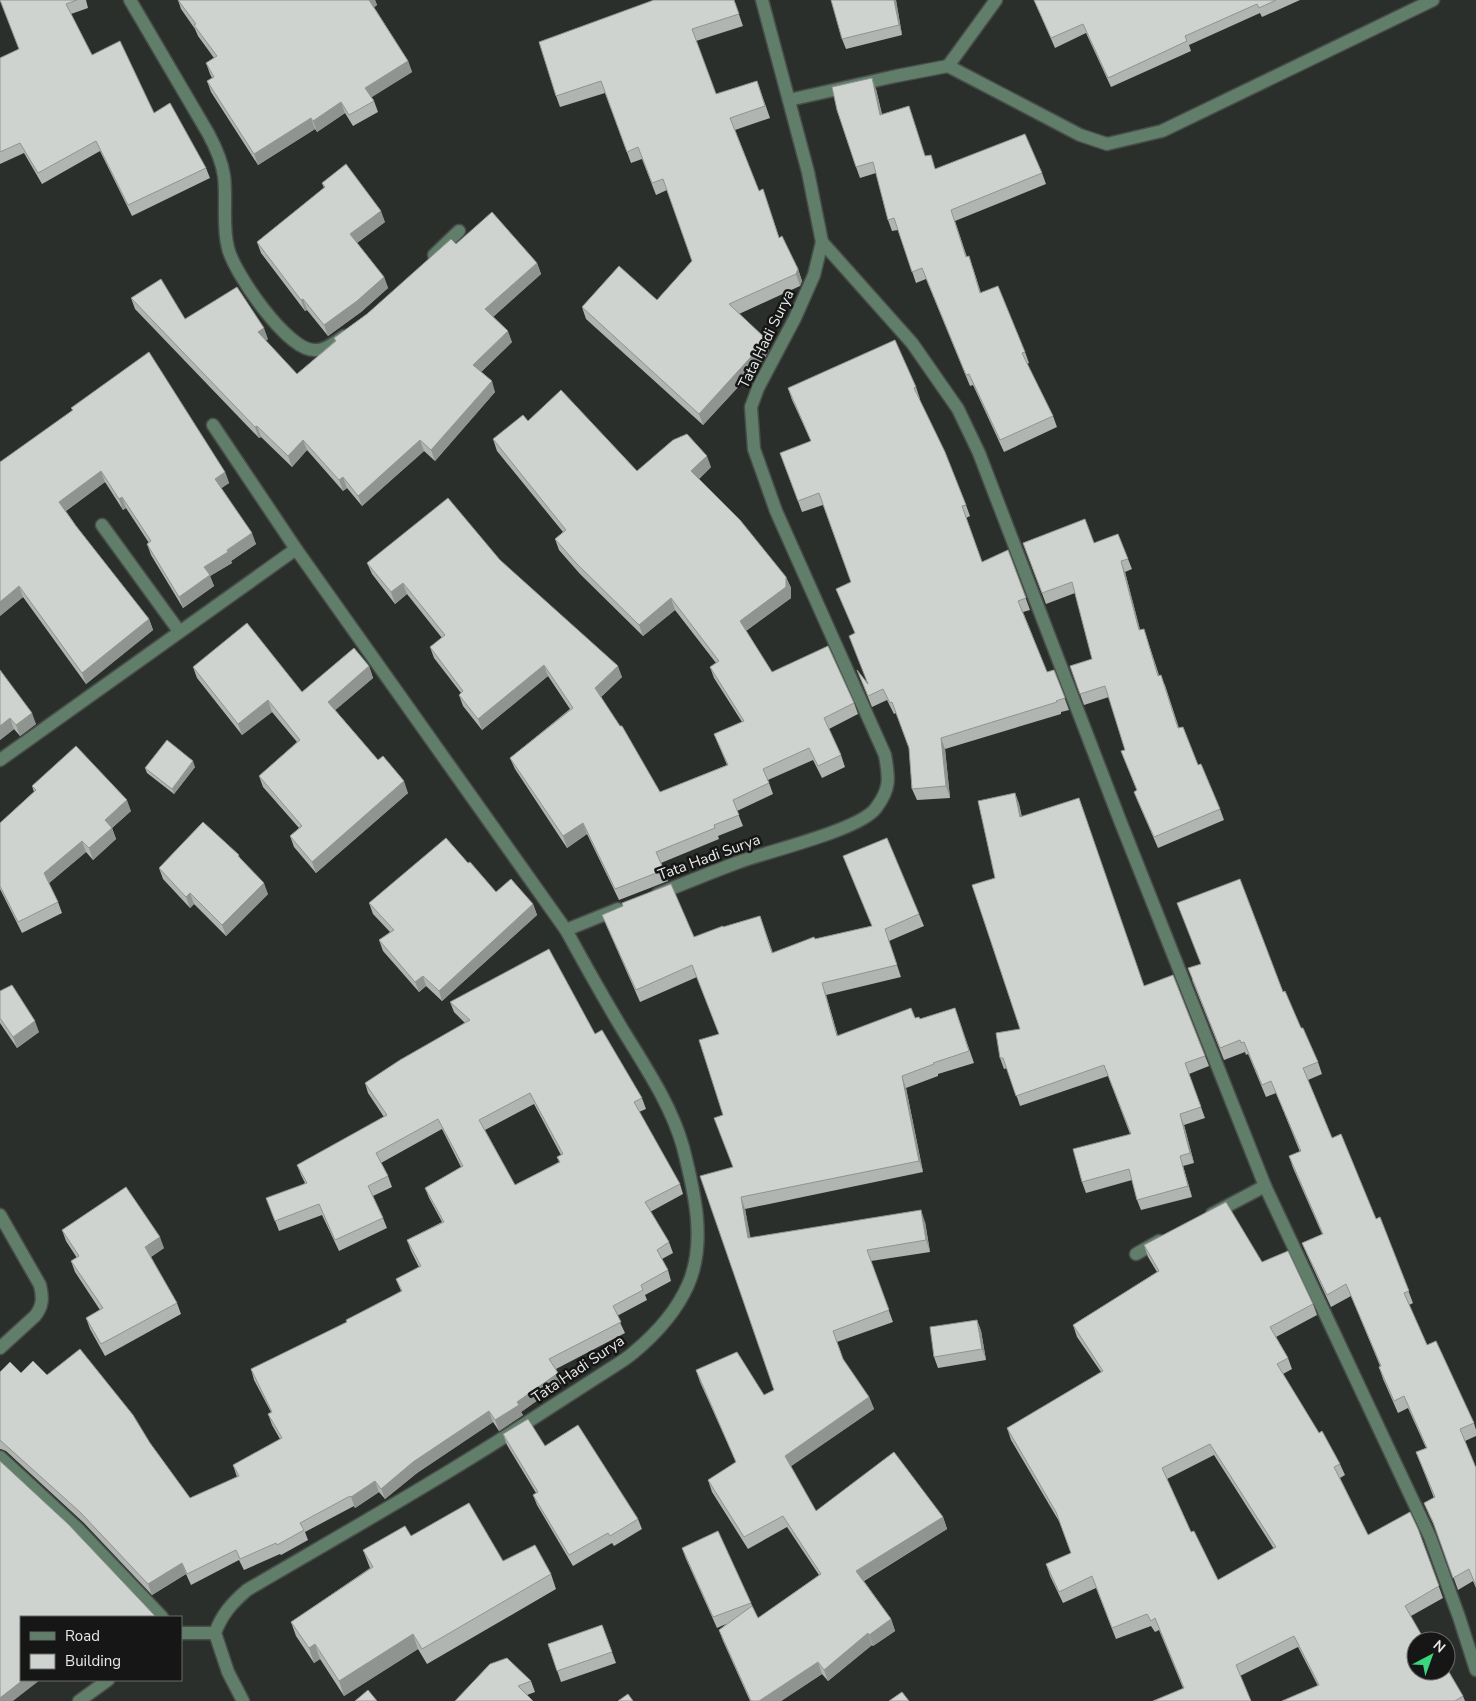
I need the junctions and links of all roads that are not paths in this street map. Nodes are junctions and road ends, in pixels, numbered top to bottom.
1 (130, 0) edge
2 (762, 0) edge
3 (996, 0) edge
4 (1433, 0) edge
5 (948, 66) junction
6 (789, 100) junction
7 (459, 231) dead end
8 (822, 242) junction
9 (425, 264) edge
10 (352, 330) edge
11 (213, 425) dead end
12 (102, 525) dead end
13 (296, 549) junction
14 (179, 631) junction
15 (0, 760) edge
16 (648, 898) edge
17 (630, 905) edge
18 (566, 930) junction
19 (1265, 1186) junction
20 (0, 1215) edge
21 (1205, 1217) edge
22 (1170, 1236) edge
23 (1136, 1254) dead end
24 (0, 1348) edge
25 (0, 1457) edge
26 (161, 1616) edge
27 (182, 1633) edge
28 (214, 1633) junction
29 (1476, 1670) edge
30 (107, 1681) edge
31 (79, 1701) edge
32 (243, 1701) edge

1 - 10 street
2 - 6 street, Tata Hadi Surya
3 - 5 street
4 - 5 street
5 - 6 street
6 - 8 street, Tata Hadi Surya
7 - 9 street
8 - 16 street, Tata Hadi Surya
8 - 19 street
11 - 13 street, Tata Hadi Surya
12 - 14 street
13 - 14 street
13 - 18 street, Tata Hadi Surya
14 - 15 street
17 - 18 street
18 - 28 street, Tata Hadi Surya
19 - 21 street
19 - 29 street
20 - 24 street
22 - 23 street
25 - 26 street
27 - 28 street
28 - 32 street
30 - 31 street

